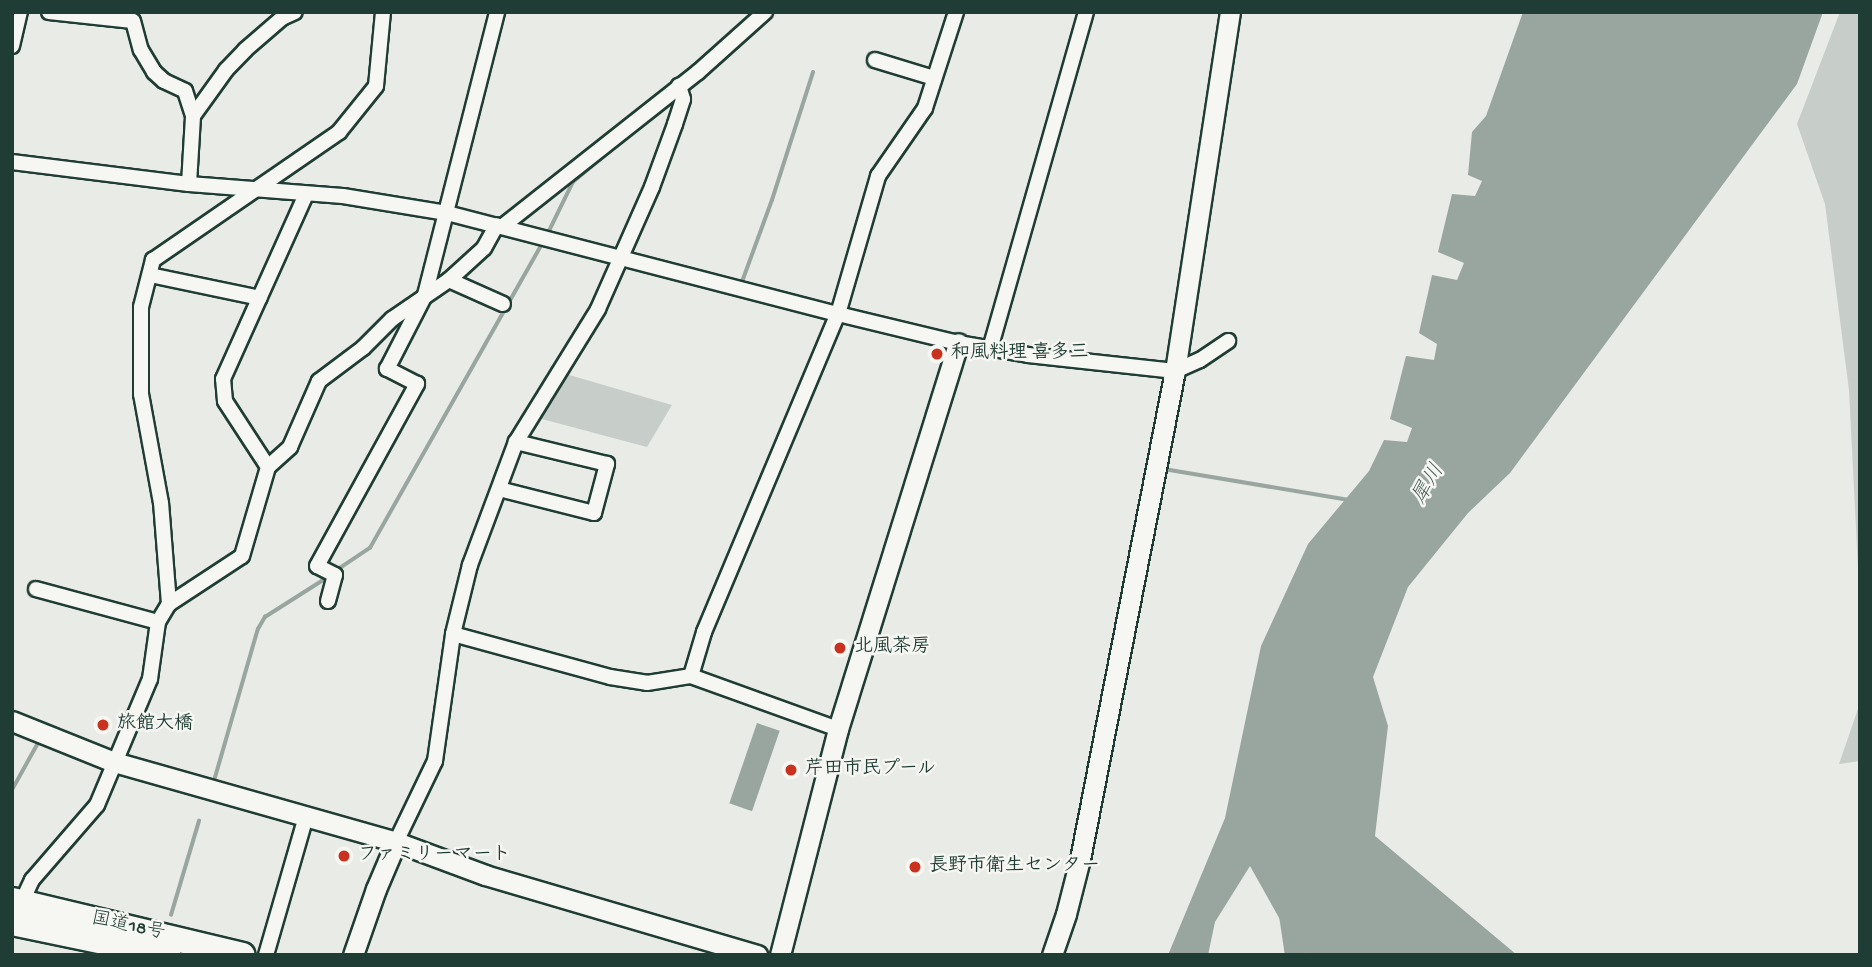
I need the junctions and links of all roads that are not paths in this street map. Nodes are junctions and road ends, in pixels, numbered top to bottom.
1 (20, 12) edge
2 (49, 12) edge
3 (295, 12) edge
4 (383, 12) edge
5 (497, 12) edge
6 (765, 12) edge
7 (1086, 12) edge
8 (1230, 12) edge
9 (953, 13) edge
10 (12, 46) edge
11 (874, 60) dead end
12 (934, 78) junction
13 (679, 86) junction
14 (192, 116) junction
15 (12, 162) edge
16 (189, 184) junction
17 (253, 190) junction
18 (306, 194) junction
19 (447, 213) junction
20 (500, 225) junction
21 (621, 257) junction
22 (150, 275) junction
23 (449, 280) junction
24 (425, 295) junction
25 (260, 298) junction
26 (503, 304) dead end
27 (838, 314) junction
28 (1228, 341) dead end
29 (958, 343) junction
30 (990, 349) junction
31 (1175, 371) junction
32 (516, 442) junction
33 (268, 467) junction
34 (499, 489) junction
35 (36, 589) dead end
36 (328, 601) dead end
37 (169, 604) junction
38 (158, 622) junction
39 (453, 634) junction
40 (691, 676) junction
41 (12, 721) edge
42 (838, 729) junction
43 (114, 762) junction
44 (306, 816) junction
45 (396, 842) junction
46 (16, 899) edge
47 (12, 923) edge
48 (146, 939) junction
49 (167, 955) edge
50 (243, 955) edge
51 (266, 955) edge
52 (353, 955) edge
53 (757, 955) edge
54 (780, 955) edge
55 (1052, 955) edge

1 - 10 street
2 - 14 street
3 - 14 street
4 - 17 street
5 - 19 street
6 - 13 street
7 - 30 street
8 - 31 street
9 - 12 street
11 - 12 street
12 - 27 street
13 - 20 street
13 - 21 street
14 - 16 street
15 - 16 street
16 - 17 street
17 - 18 street
17 - 22 street
18 - 19 street
18 - 25 street
19 - 20 street
19 - 24 street
20 - 21 street
20 - 23 street
21 - 27 street
21 - 32 street
22 - 25 street
22 - 37 street
23 - 24 street
23 - 26 street
24 - 33 street
24 - 36 street
25 - 33 street
27 - 29 street
27 - 40 street
28 - 31 street
29 - 30 street
29 - 42 street
30 - 31 street
31 - 55 street
32 - 34 street
32 - 34 street
33 - 37 street
34 - 39 street
35 - 38 street
37 - 38 street
38 - 43 street
39 - 40 street
39 - 45 street
40 - 42 street
41 - 43 street
42 - 54 street
43 - 44 street
43 - 46 street
44 - 45 street
44 - 51 street
45 - 52 street
45 - 53 street
46 - 48 highway, 国道18号
47 - 48 highway
48 - 49 highway, 国道18号
48 - 50 highway, 国道18号

